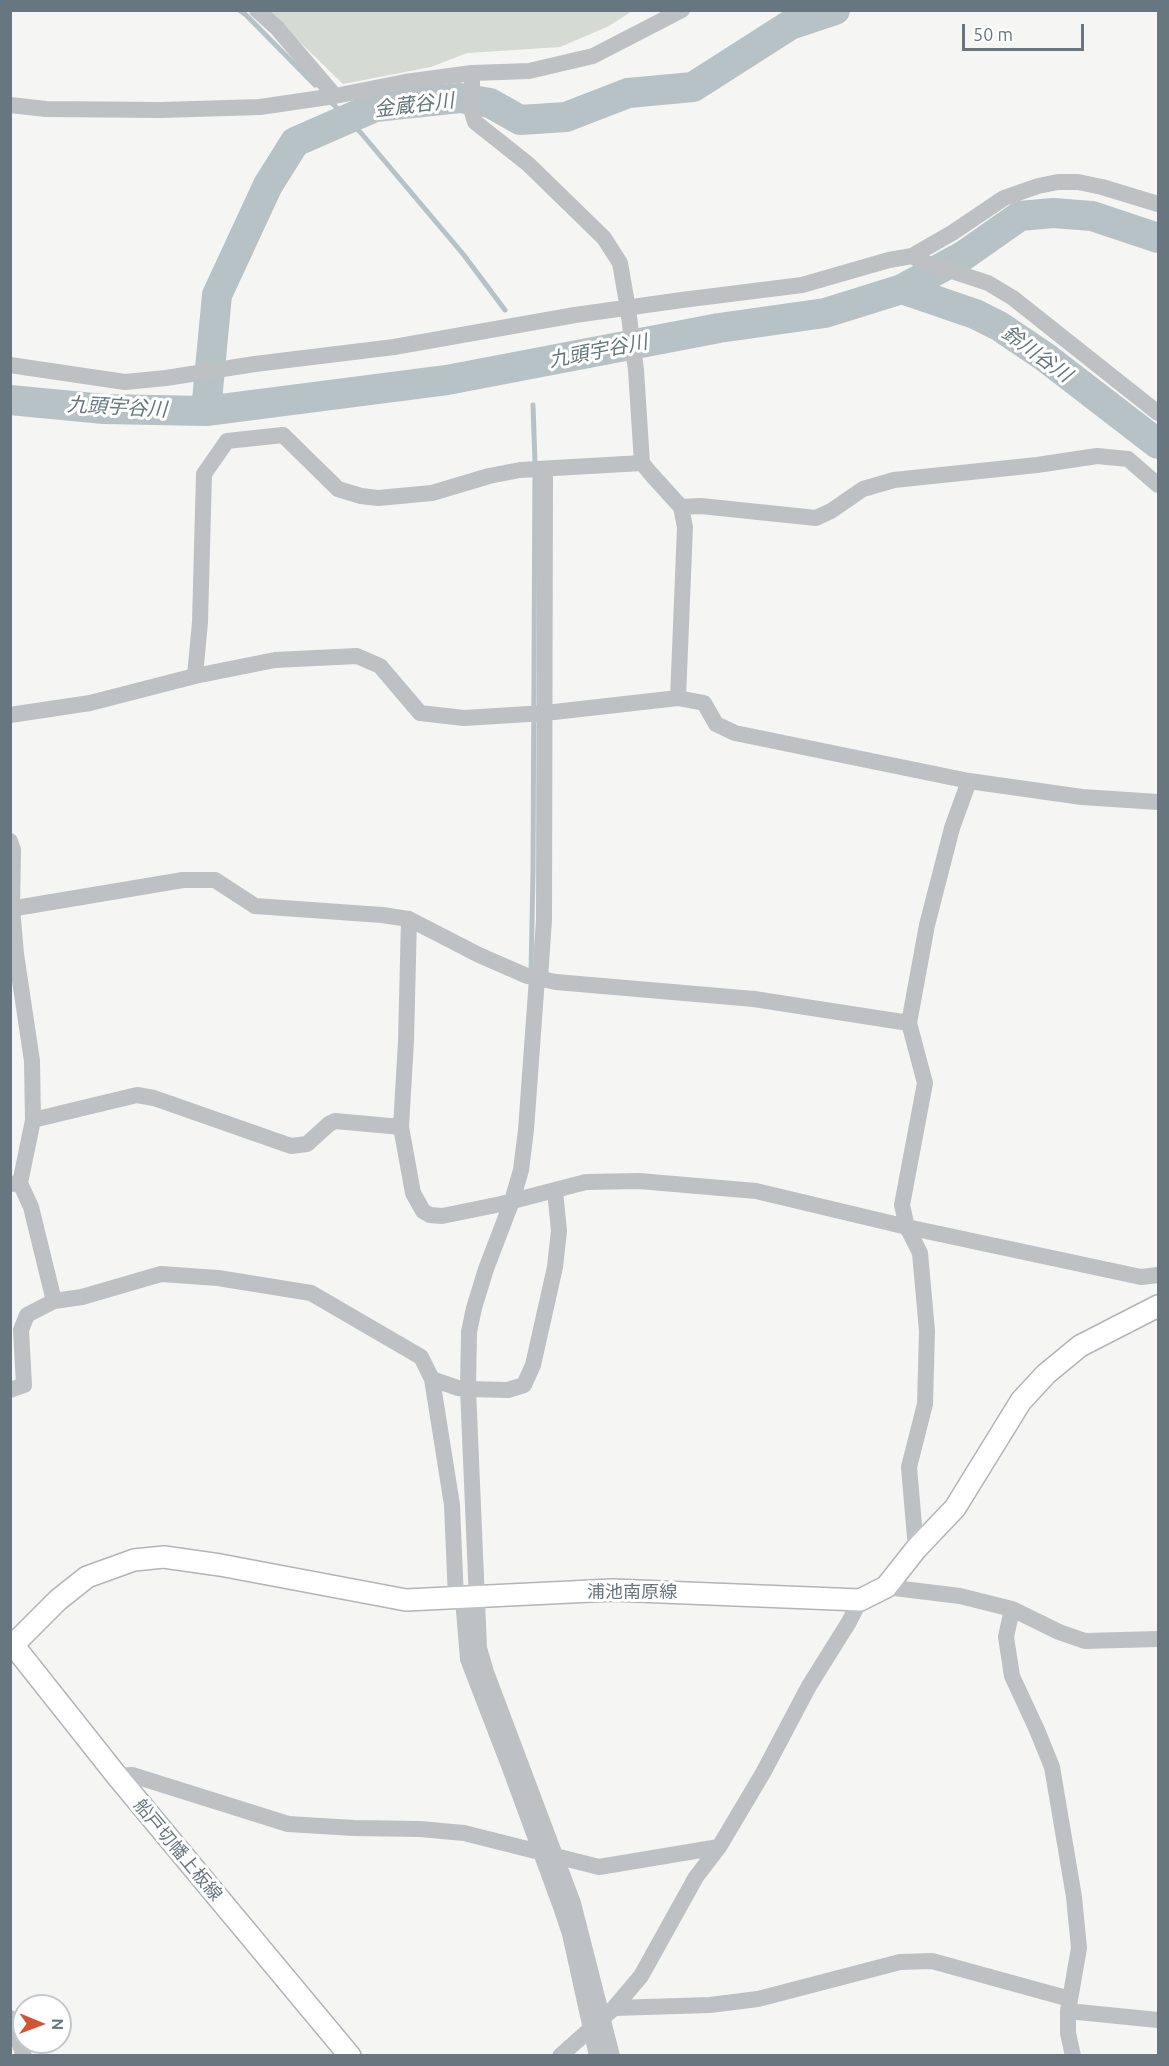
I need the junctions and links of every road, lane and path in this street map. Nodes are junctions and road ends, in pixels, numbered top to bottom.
1 (257, 10) edge
2 (682, 10) edge
3 (471, 80) junction
4 (335, 96) junction
5 (10, 105) edge
6 (1158, 204) edge
7 (917, 258) junction
8 (629, 311) junction
9 (10, 365) edge
10 (1158, 413) edge
11 (642, 463) junction
12 (538, 470) junction
13 (1158, 485) edge
14 (681, 507) junction
15 (195, 676) junction
16 (678, 698) junction
17 (538, 714) junction
18 (10, 715) edge
19 (969, 781) junction
20 (1158, 802) edge
21 (10, 841) edge
22 (11, 908) edge
23 (409, 919) junction
24 (534, 977) junction
25 (909, 1023) junction
26 (33, 1120) junction
27 (402, 1127) junction
28 (15, 1184) edge
29 (555, 1191) junction
30 (507, 1203) junction
31 (907, 1227) junction
32 (1158, 1275) edge
33 (54, 1301) junction
34 (1158, 1306) edge
35 (432, 1379) junction
36 (463, 1389) junction
37 (10, 1390) edge
38 (916, 1549) junction
39 (886, 1587) junction
40 (465, 1598) junction
41 (860, 1600) junction
42 (1012, 1609) junction
43 (1158, 1639) edge
44 (12, 1645) edge
45 (117, 1776) junction
46 (718, 1847) junction
47 (548, 1854) junction
48 (1069, 2005) junction
49 (10, 2018) edge
50 (600, 2019) junction
51 (1158, 2020) edge
52 (24, 2055) edge
53 (350, 2055) edge
54 (560, 2055) edge
55 (597, 2055) edge
56 (612, 2055) edge
57 (1073, 2055) edge

1 - 4 street
2 - 3 street
3 - 4 street
3 - 8 street
4 - 5 street
6 - 7 street
7 - 8 street
7 - 10 street
8 - 9 street
8 - 11 street
11 - 12 street
11 - 14 street
12 - 15 street
12 - 17 street
13 - 14 street
14 - 16 street
15 - 17 street
15 - 18 street
16 - 17 street
16 - 19 street
17 - 24 street
19 - 20 street
19 - 25 street
21 - 22 street
22 - 23 street
22 - 26 street
23 - 24 street
23 - 27 street
24 - 25 street
24 - 30 street
25 - 31 street
26 - 27 street
26 - 28 street
27 - 30 street
28 - 33 street
29 - 30 street
29 - 31 street
29 - 36 street
30 - 36 street
31 - 32 street
31 - 38 street
33 - 35 street
33 - 37 street
34 - 38 main road, 浦池南原線
35 - 36 street
35 - 40 street
36 - 40 street
38 - 39 main road, 浦池南原線
39 - 41 main road, 浦池南原線
39 - 42 street
40 - 41 main road, 浦池南原線
40 - 44 main road, 浦池南原線
40 - 47 street
41 - 46 street
42 - 43 street
42 - 48 street
44 - 45 main road, 船戸切幡上板線
45 - 47 street
45 - 53 main road, 船戸切幡上板線
46 - 47 street
46 - 50 street
47 - 50 street
48 - 50 street
48 - 51 street
48 - 57 street
49 - 52 street
50 - 54 street
50 - 55 street
50 - 56 street

